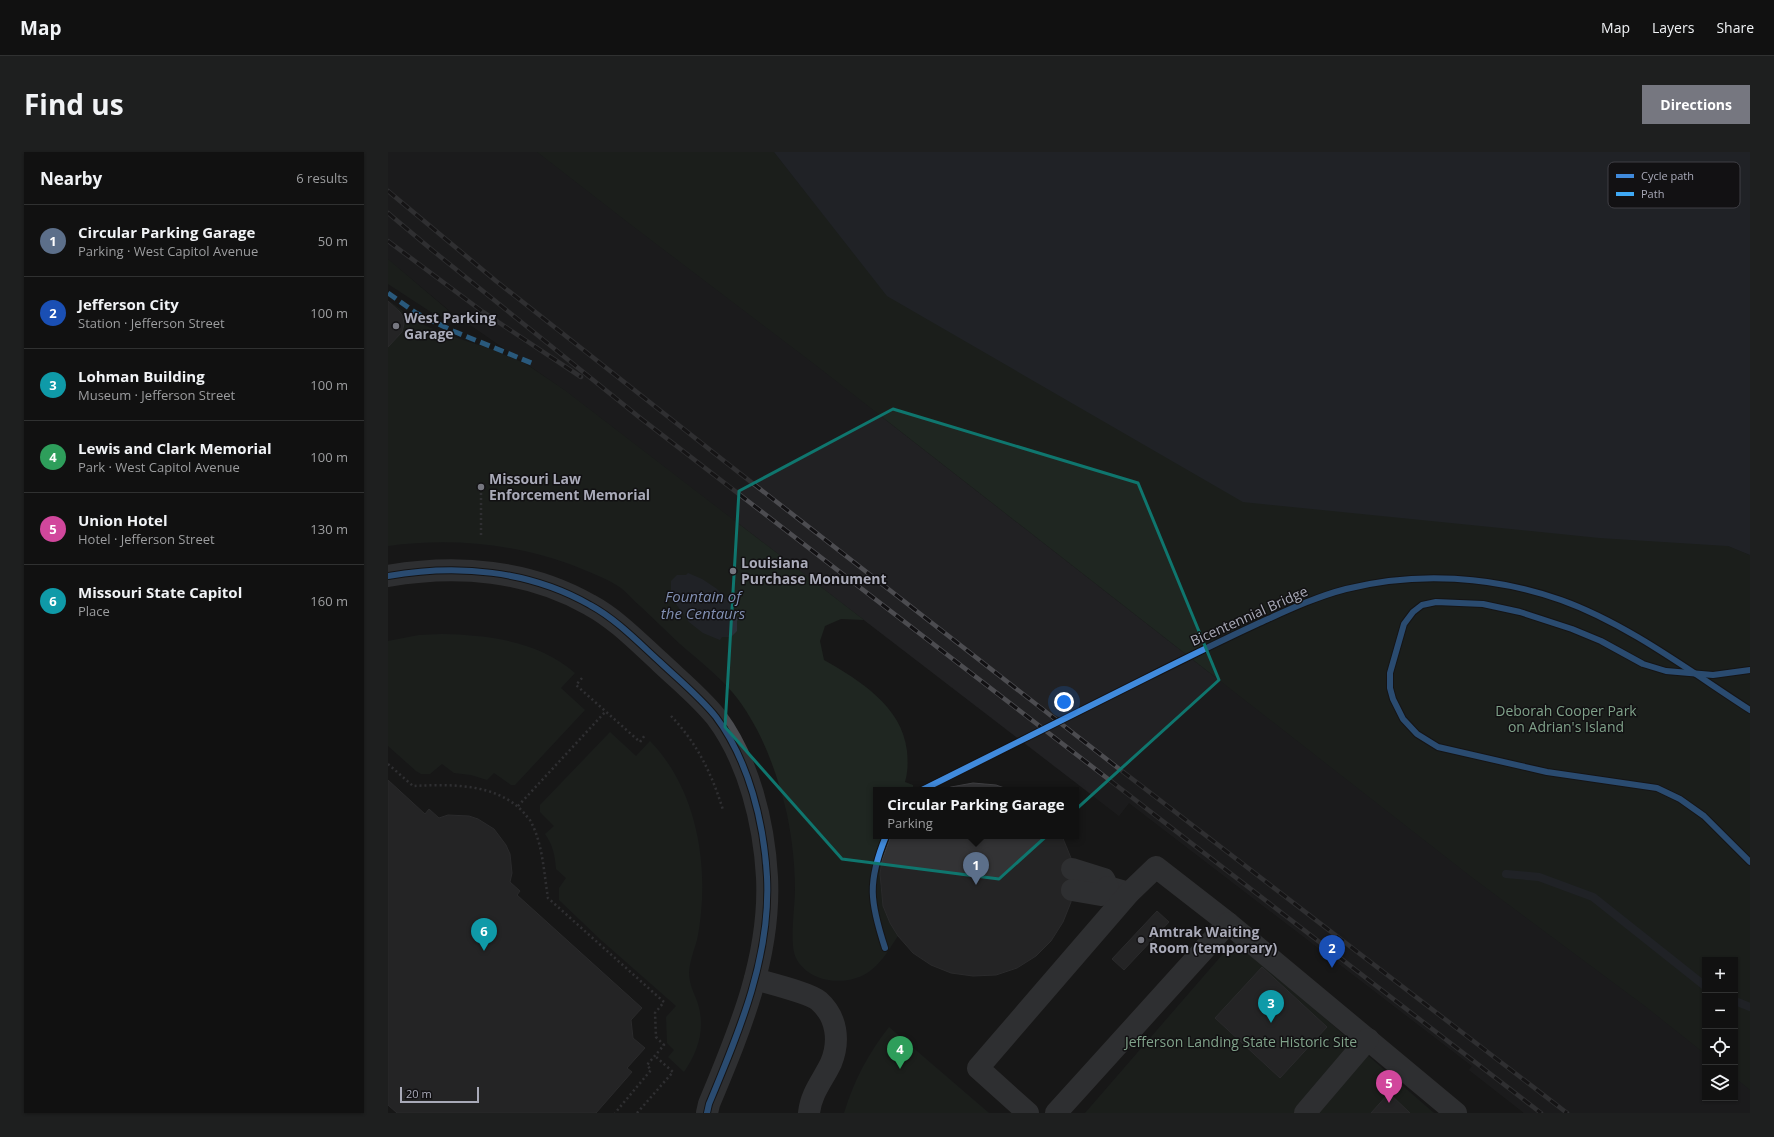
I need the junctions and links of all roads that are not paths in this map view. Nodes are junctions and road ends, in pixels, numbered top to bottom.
1 (388, 576) edge
2 (1072, 880) dead end
3 (1119, 890) junction
4 (1228, 923) junction
5 (755, 979) junction
6 (1368, 1039) junction
7 (707, 1113) edge
8 (809, 1113) edge
9 (1028, 1113) edge
10 (1056, 1113) edge
11 (1305, 1113) edge
12 (1456, 1113) edge

1 - 5 street
2 - 3 street
3 - 4 street
3 - 9 street
4 - 6 street
4 - 10 street
5 - 7 street
5 - 8 street
6 - 11 street
6 - 12 street

